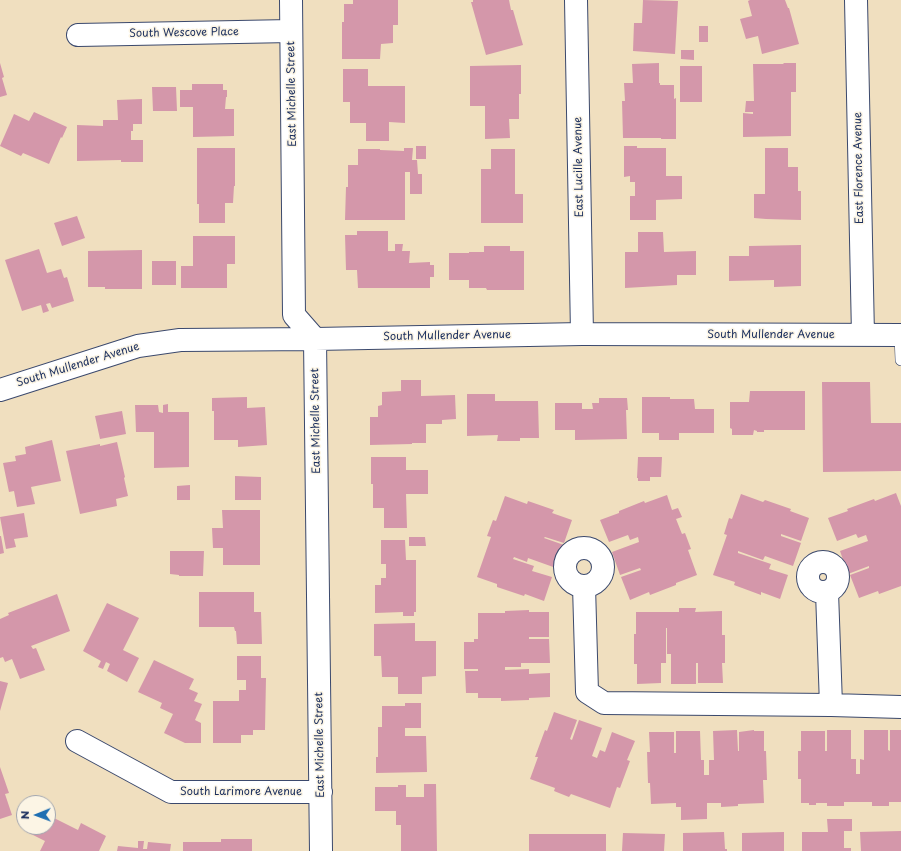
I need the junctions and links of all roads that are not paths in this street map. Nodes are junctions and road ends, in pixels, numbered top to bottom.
1 (291, 0) edge
2 (576, 0) edge
3 (856, 0) edge
4 (291, 31) junction
5 (78, 35) dead end
6 (582, 334) junction
7 (863, 335) junction
8 (900, 335) edge
9 (315, 339) junction
10 (901, 360) edge
11 (0, 390) edge
12 (584, 586) dead end
13 (827, 592) dead end
14 (831, 705) junction
15 (901, 707) edge
16 (77, 741) dead end
17 (321, 792) junction
18 (321, 851) edge

1 - 4 street, East Michelle Street
2 - 6 street, East Lucille Avenue
3 - 7 street, East Florence Avenue
4 - 5 street, South Wescove Place
4 - 9 street, East Michelle Street
6 - 7 street, South Mullender Avenue
6 - 9 street, South Mullender Avenue
7 - 8 street, South Mullender Avenue
8 - 10 lane
9 - 11 street, South Mullender Avenue
9 - 17 street, East Michelle Street
12 - 14 street
13 - 14 street
14 - 15 street
16 - 17 street, South Larimore Avenue
17 - 18 street, East Michelle Street

